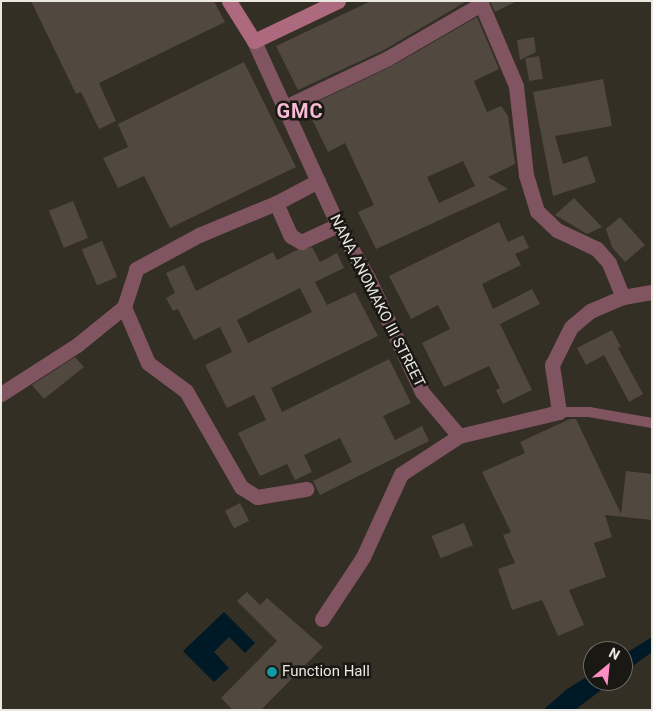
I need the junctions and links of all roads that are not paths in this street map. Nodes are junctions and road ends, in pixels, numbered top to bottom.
1 (229, 1) edge
2 (338, 1) edge
3 (480, 2) edge
4 (254, 42) junction
5 (285, 107) junction
6 (318, 181) junction
7 (276, 203) junction
8 (338, 225) junction
9 (652, 292) edge
10 (623, 297) junction
11 (124, 308) junction
12 (1, 394) edge
13 (559, 412) junction
14 (652, 423) edge
15 (459, 436) junction
16 (306, 489) dead end
17 (322, 619) dead end

1 - 4 street, NANA ANOMAKO III STREET
2 - 4 street
3 - 5 street
3 - 10 street
4 - 5 street, NANA ANOMAKO III STREET
5 - 6 street, NANA ANOMAKO III STREET
6 - 7 street
6 - 8 street, NANA ANOMAKO III STREET
7 - 8 street
7 - 11 street
8 - 15 street, NANA ANOMAKO III STREET
9 - 10 street
10 - 13 street
11 - 12 street
11 - 16 street
13 - 14 lane
13 - 15 street
15 - 17 street

